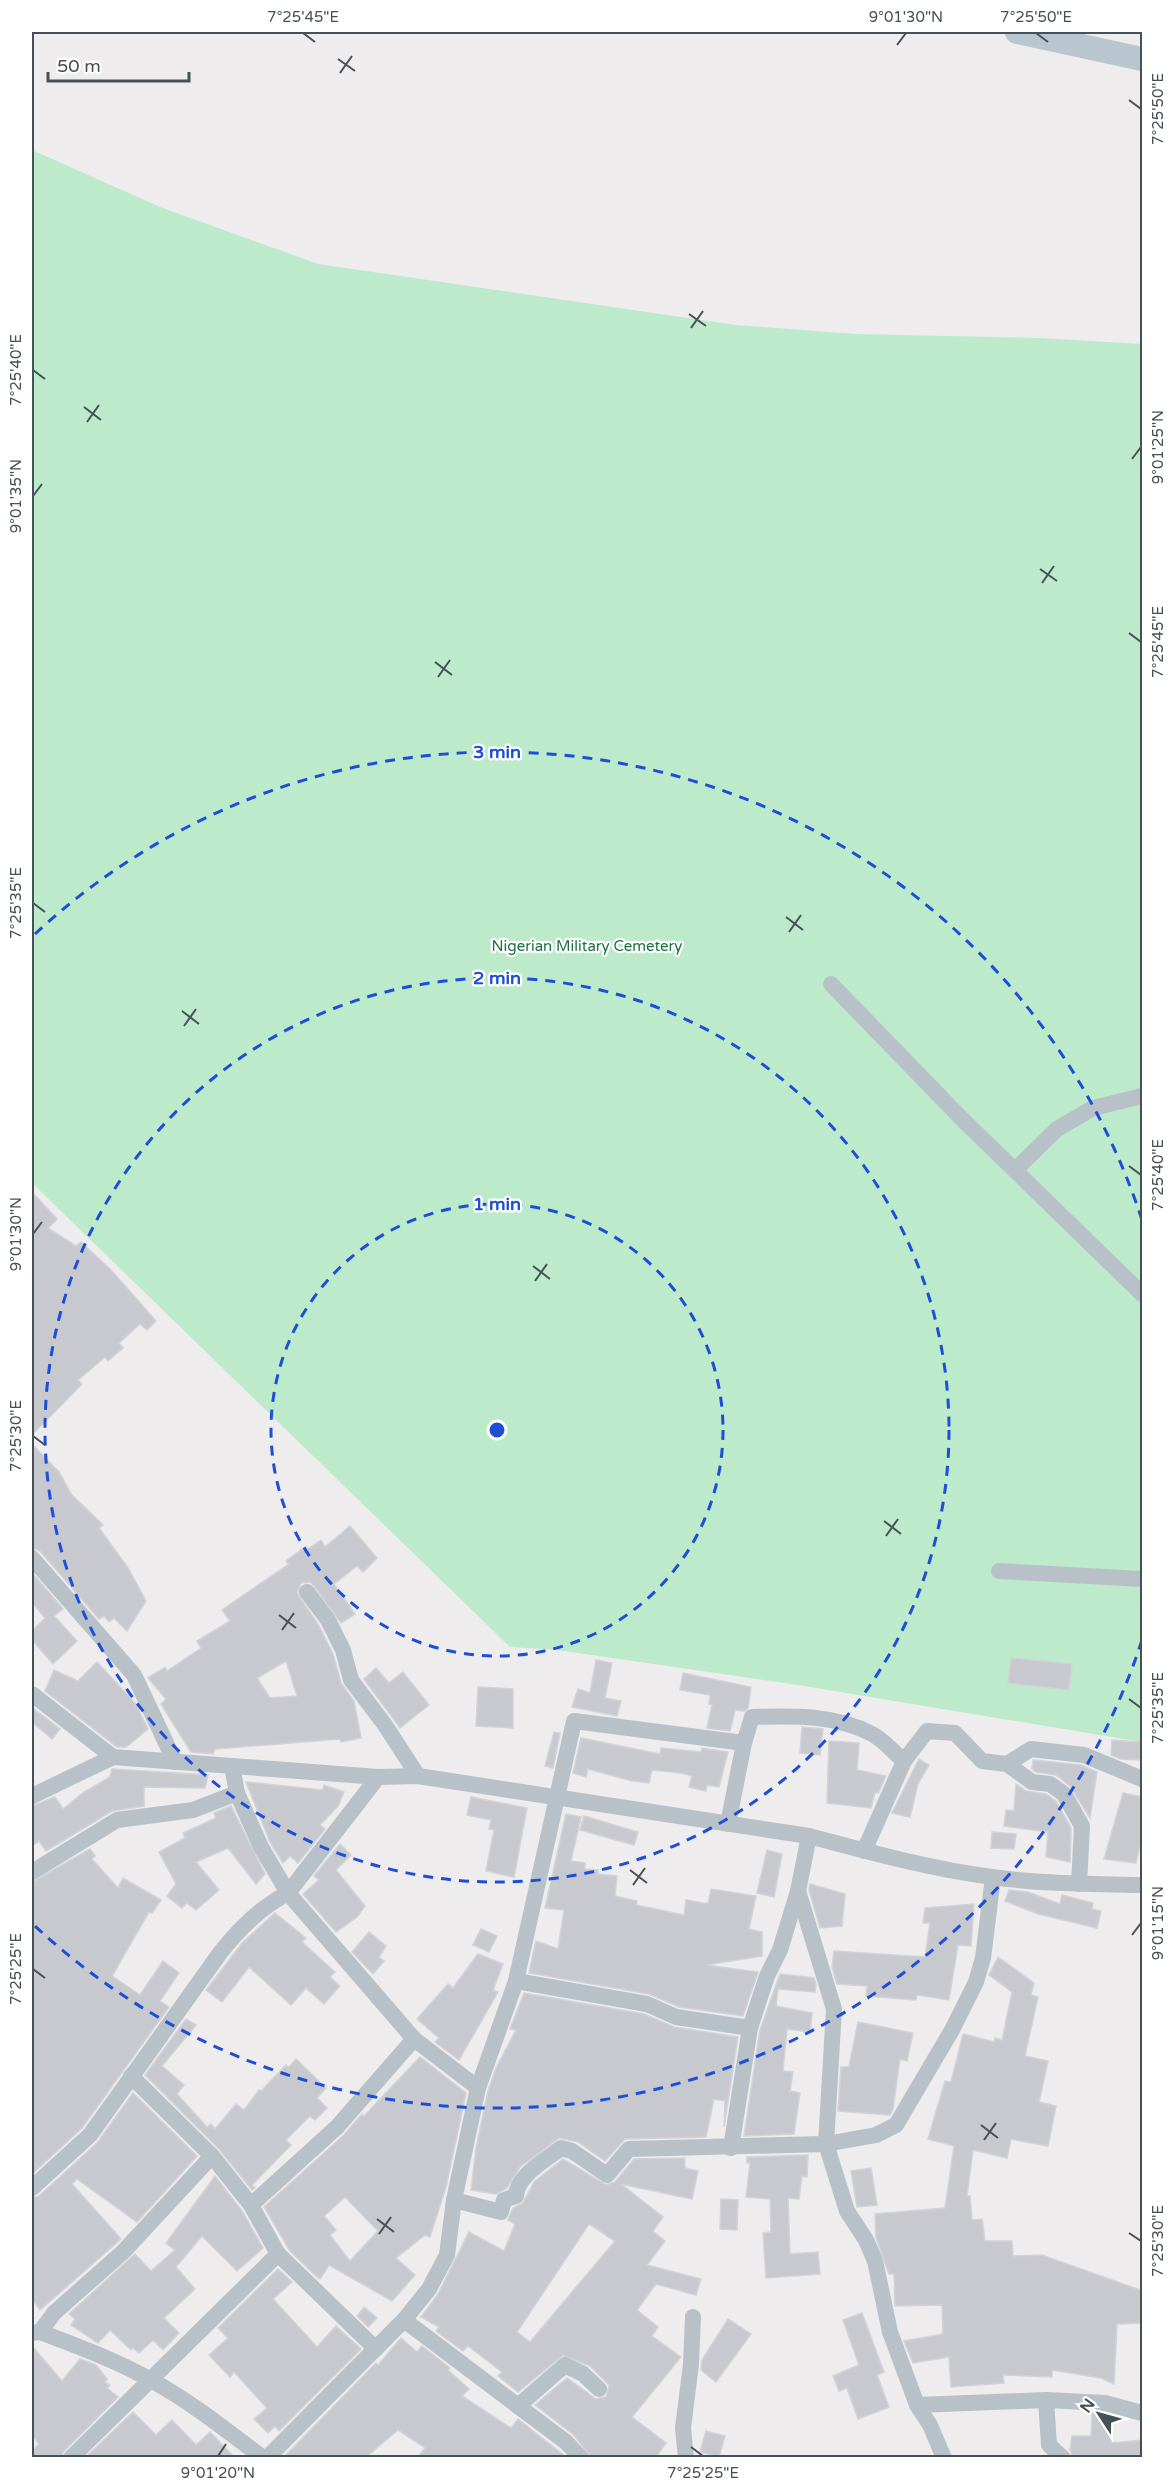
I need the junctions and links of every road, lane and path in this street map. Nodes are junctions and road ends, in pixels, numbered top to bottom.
1 (1017, 32) edge
2 (1143, 59) edge
3 (831, 984) dead end
4 (1143, 1096) edge
5 (1015, 1170) junction
6 (1143, 1294) edge
7 (32, 1558) edge
8 (999, 1571) dead end
9 (1143, 1579) edge
10 (307, 1592) dead end
11 (32, 1694) edge
12 (744, 1743) junction
13 (113, 1757) junction
14 (904, 1761) junction
15 (176, 1762) junction
16 (1007, 1764) junction
17 (232, 1766) junction
18 (1141, 1775) edge
19 (418, 1776) junction
20 (378, 1777) junction
21 (237, 1793) junction
22 (32, 1796) edge
23 (555, 1798) junction
24 (728, 1824) junction
25 (809, 1836) junction
26 (864, 1851) junction
27 (32, 1872) edge
28 (993, 1877) junction
29 (1079, 1884) junction
30 (1143, 1885) edge
31 (798, 1891) junction
32 (288, 1893) junction
33 (516, 1980) junction
34 (750, 2028) junction
35 (414, 2039) junction
36 (131, 2076) junction
37 (478, 2088) junction
38 (826, 2144) junction
39 (731, 2148) junction
40 (212, 2156) junction
41 (32, 2188) edge
42 (454, 2200) junction
43 (250, 2205) junction
44 (278, 2254) junction
45 (693, 2317) dead end
46 (404, 2320) junction
47 (36, 2332) edge
48 (376, 2349) junction
49 (149, 2379) junction
50 (599, 2389) dead end
51 (1047, 2400) junction
52 (917, 2405) junction
53 (519, 2406) junction
54 (1143, 2413) edge
55 (270, 2456) edge
56 (71, 2457) edge
57 (580, 2457) edge
58 (686, 2457) edge
59 (944, 2457) edge
60 (1063, 2457) edge

1 - 2 street
3 - 5 street
4 - 5 street
5 - 6 street
7 - 15 street
8 - 9 street
10 - 19 street
11 - 13 street
12 - 14 street
12 - 23 street
12 - 24 street
13 - 15 street
13 - 22 street
14 - 16 street
14 - 26 street
15 - 17 street
16 - 18 street
16 - 29 street
17 - 20 street
17 - 21 street
19 - 20 street
19 - 23 street
20 - 32 street
21 - 27 street
21 - 32 street
23 - 24 street
23 - 33 street
24 - 25 street
25 - 26 street
25 - 31 street
26 - 28 street
28 - 29 street
28 - 38 street
29 - 30 street
31 - 34 street
31 - 38 street
32 - 35 street
32 - 36 street
33 - 34 street
33 - 37 street
34 - 39 street
35 - 37 street
35 - 43 street
36 - 40 street
36 - 41 street
37 - 42 street
38 - 39 street
38 - 52 street
39 - 42 street
40 - 43 street
40 - 47 street
42 - 46 street
43 - 44 street
44 - 48 street
44 - 49 street
45 - 58 street
46 - 48 street
46 - 53 street
47 - 49 street
48 - 55 street
49 - 55 street
49 - 56 street
50 - 53 street
51 - 52 street
51 - 54 street
51 - 60 street
52 - 59 street
53 - 57 street

